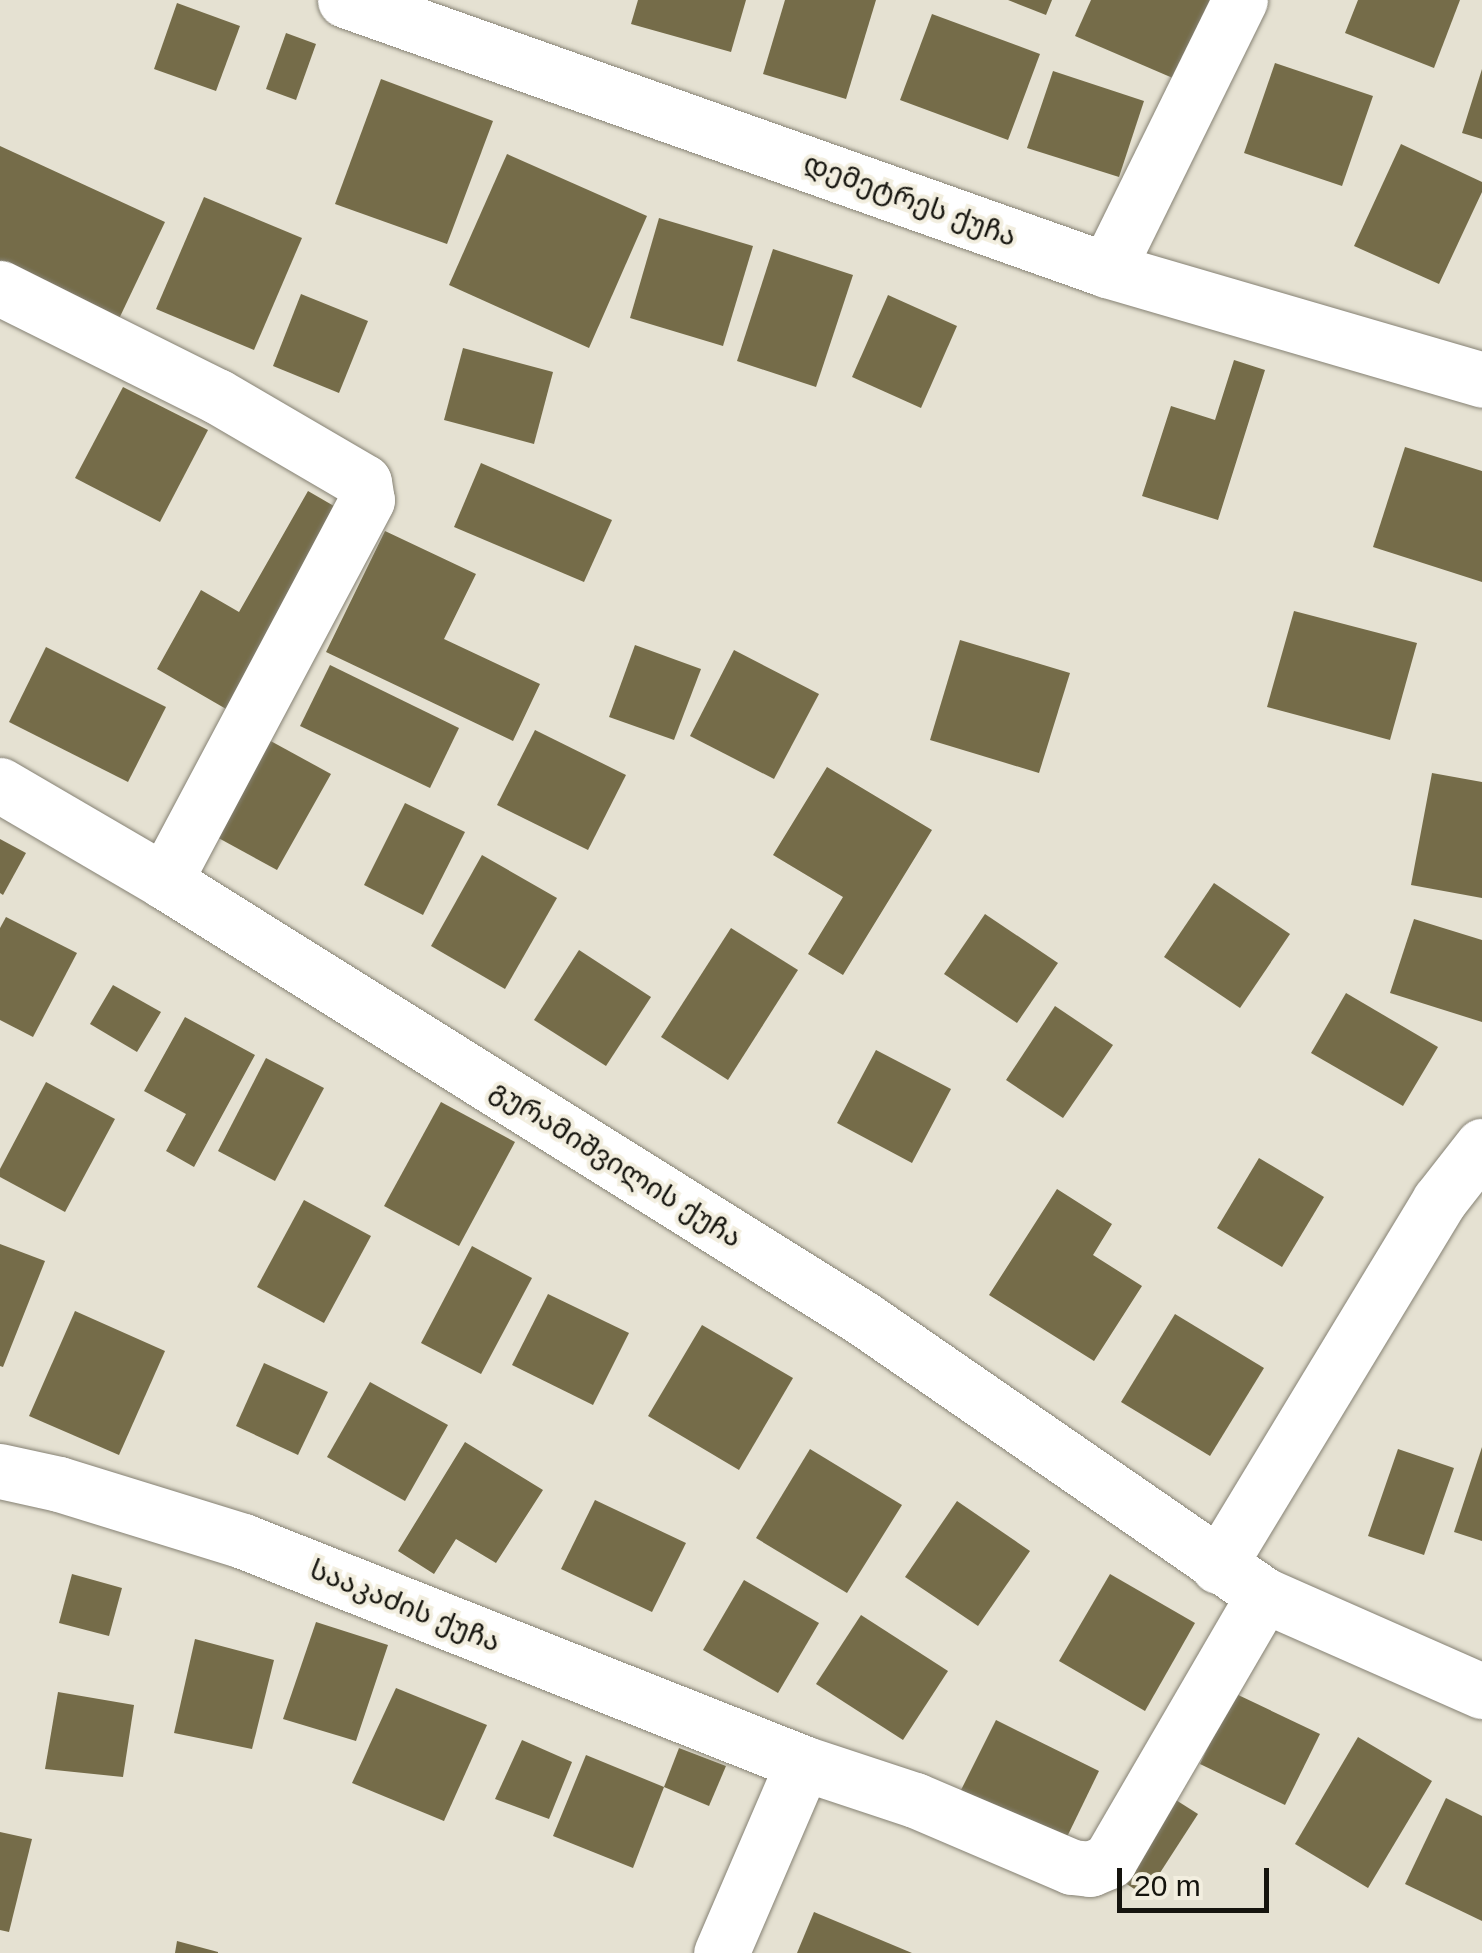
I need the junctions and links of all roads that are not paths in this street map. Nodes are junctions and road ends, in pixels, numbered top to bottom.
1 (345, 0) edge
2 (1240, 0) edge
3 (1107, 270) junction
4 (0, 288) edge
5 (1482, 380) edge
6 (0, 785) edge
7 (164, 881) junction
8 (1482, 1146) edge
9 (0, 1471) edge
10 (1218, 1566) junction
11 (1264, 1595) junction
12 (1482, 1691) edge
13 (802, 1763) junction
14 (721, 1953) edge

1 - 3 street, დემეტრეს ქუჩა
2 - 3 street
3 - 5 street, დემეტრეს ქუჩა
4 - 7 street
6 - 7 street, გურამიშვილის ქუჩა
7 - 10 street, გურამიშვილის ქუჩა
8 - 10 street
9 - 13 street, სააკაძის ქუჩა
10 - 11 street, გურამიშვილის ქუჩა
11 - 12 street, გურამიშვილის ქუჩა
11 - 13 street, სააკაძის ქუჩა
13 - 14 street

